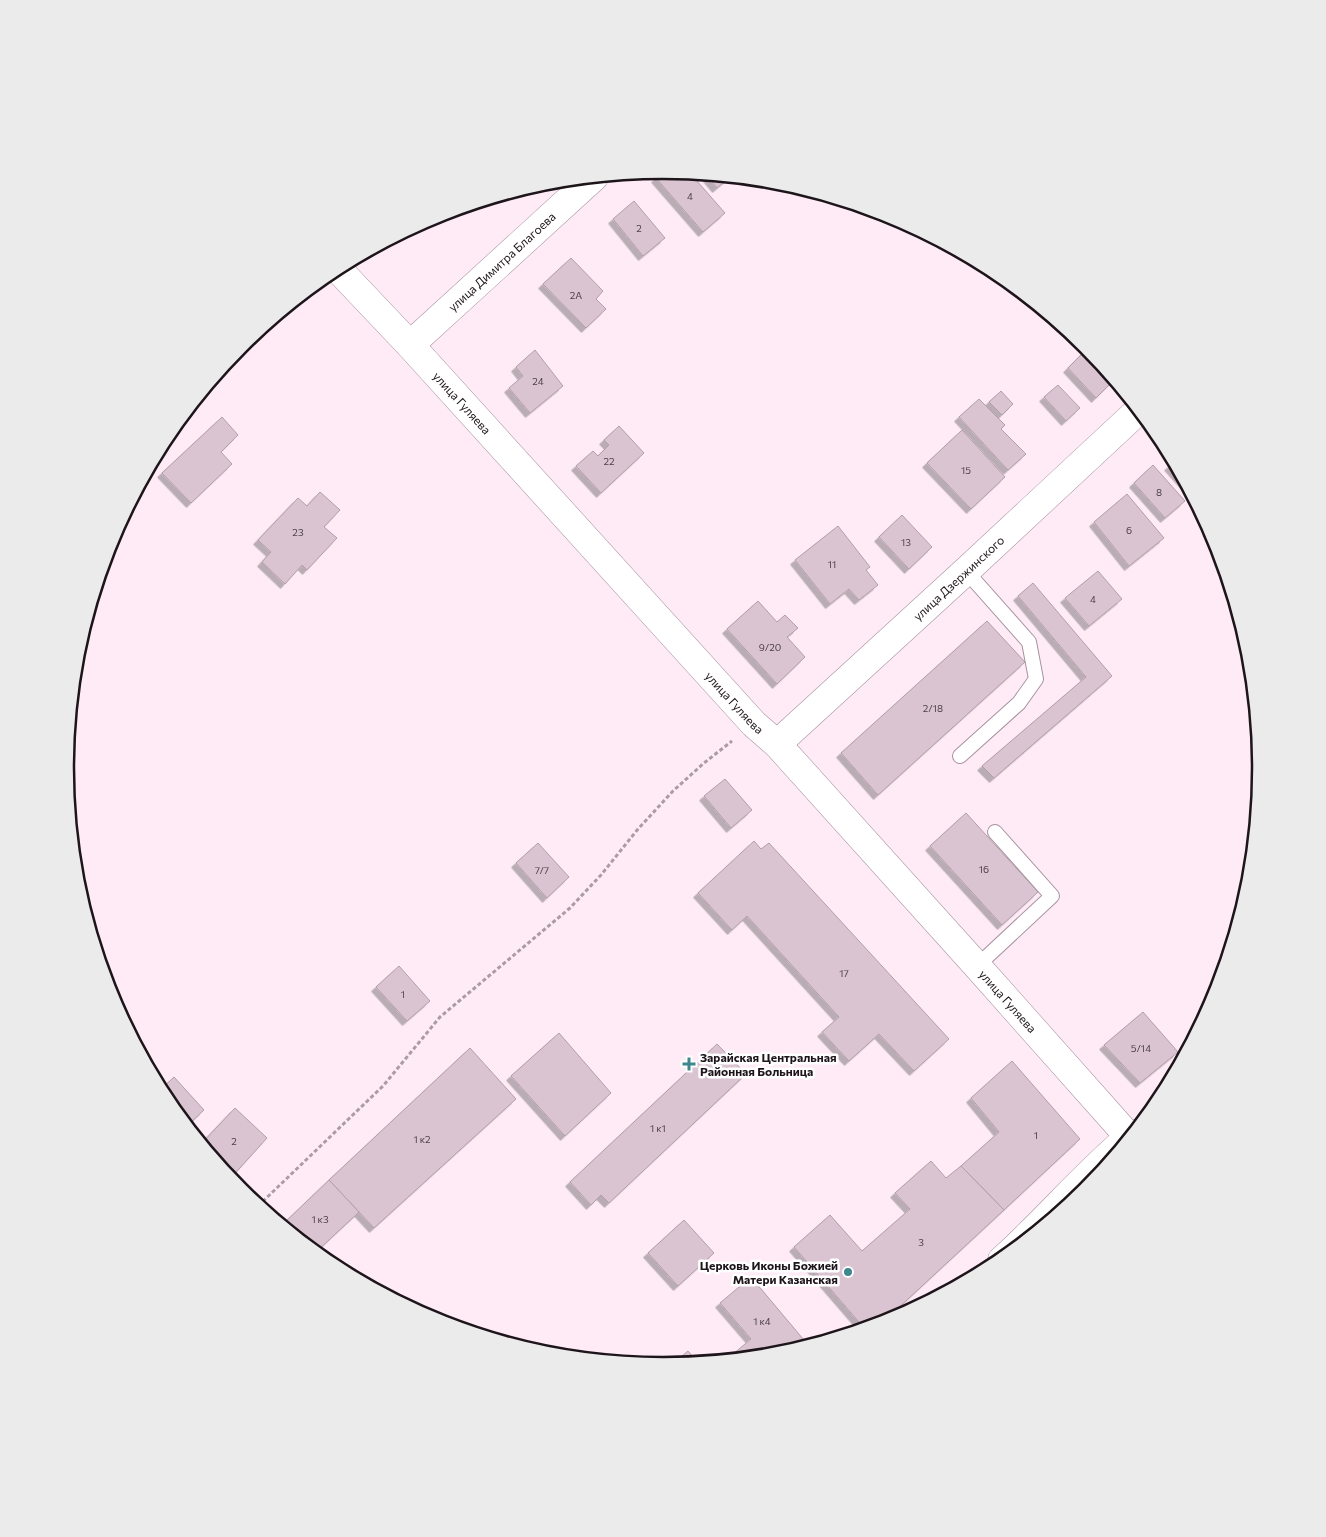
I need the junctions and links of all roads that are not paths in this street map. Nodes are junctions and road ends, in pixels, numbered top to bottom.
1 (586, 184) edge
2 (343, 274) edge
3 (410, 345) junction
4 (1134, 415) edge
5 (966, 571) junction
6 (777, 744) junction
7 (960, 756) dead end
8 (995, 832) dead end
9 (978, 966) junction
10 (1127, 1131) edge
11 (1091, 1174) edge
12 (1066, 1199) edge

1 - 3 street, улица Димитра Благоева
2 - 3 street, улица Гуляева
3 - 6 street, улица Гуляева
4 - 5 street, улица Дзержинского
5 - 6 street, улица Дзержинского
5 - 7 lane
6 - 9 street, улица Гуляева
8 - 9 lane
9 - 10 street, улица Гуляева
11 - 12 street

